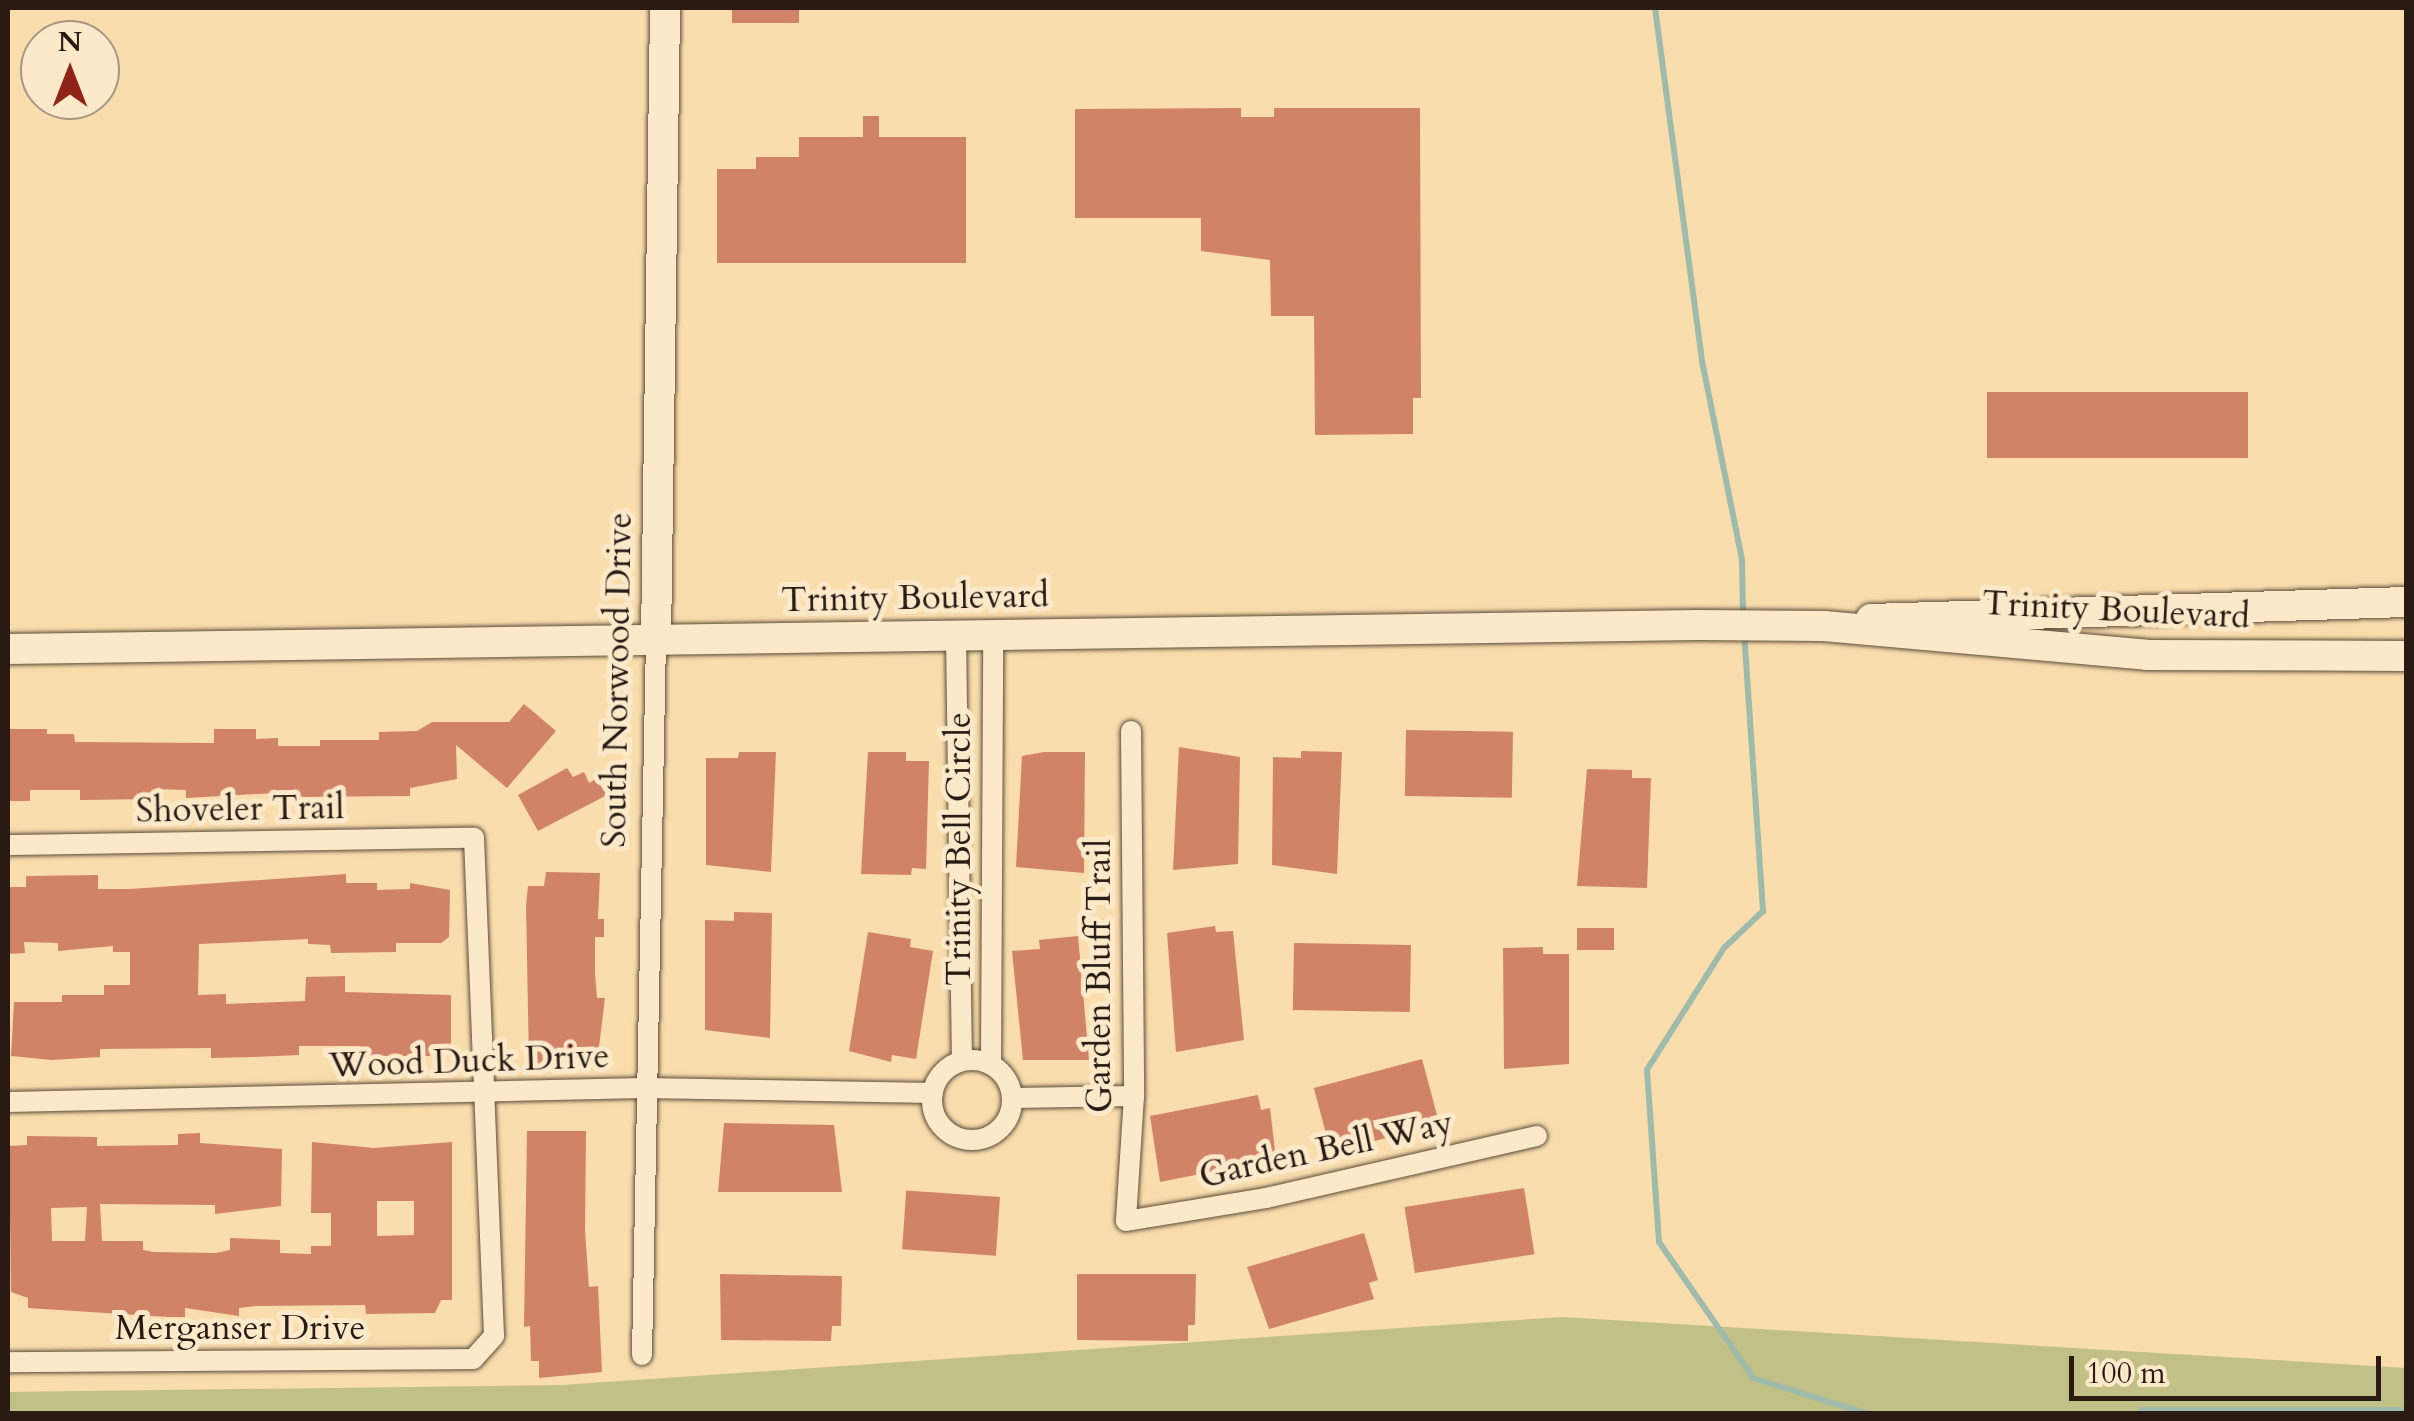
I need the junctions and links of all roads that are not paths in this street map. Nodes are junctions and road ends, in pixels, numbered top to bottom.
1 (665, 8) edge
2 (2406, 602) edge
3 (1824, 626) junction
4 (956, 635) junction
5 (993, 635) junction
6 (656, 639) junction
7 (8, 649) edge
8 (2406, 656) edge
9 (1131, 731) dead end
10 (8, 845) edge
11 (962, 1061) junction
12 (991, 1064) junction
13 (644, 1088) junction
14 (933, 1093) junction
15 (482, 1095) junction
16 (1134, 1096) junction
17 (1013, 1098) junction
18 (8, 1102) edge
19 (1537, 1136) dead end
20 (1126, 1221) joint
21 (642, 1355) dead end
22 (8, 1362) edge

1 - 6 main road, South Norwood Drive
2 - 3 main road, Trinity Boulevard
3 - 5 main road, Trinity Boulevard
3 - 8 main road, Trinity Boulevard
4 - 5 main road, Trinity Boulevard
4 - 6 main road, Trinity Boulevard
4 - 11 street, Trinity Bell Circle
5 - 12 street, Trinity Bell Circle
6 - 7 main road, Trinity Boulevard
6 - 13 street, South Norwood Drive
9 - 16 street, Garden Bluff Trail
10 - 15 street, Shoveler Trail
11 - 12 street
11 - 14 street
12 - 17 street
13 - 14 street, Wood Duck Drive
13 - 15 street, Wood Duck Drive
13 - 21 street, South Norwood Drive
14 - 17 street
15 - 18 street, Wood Duck Drive
15 - 22 street, Merganser Drive
16 - 17 street
16 - 20 street, Garden Bluff Trail
19 - 20 street, Garden Bell Way

